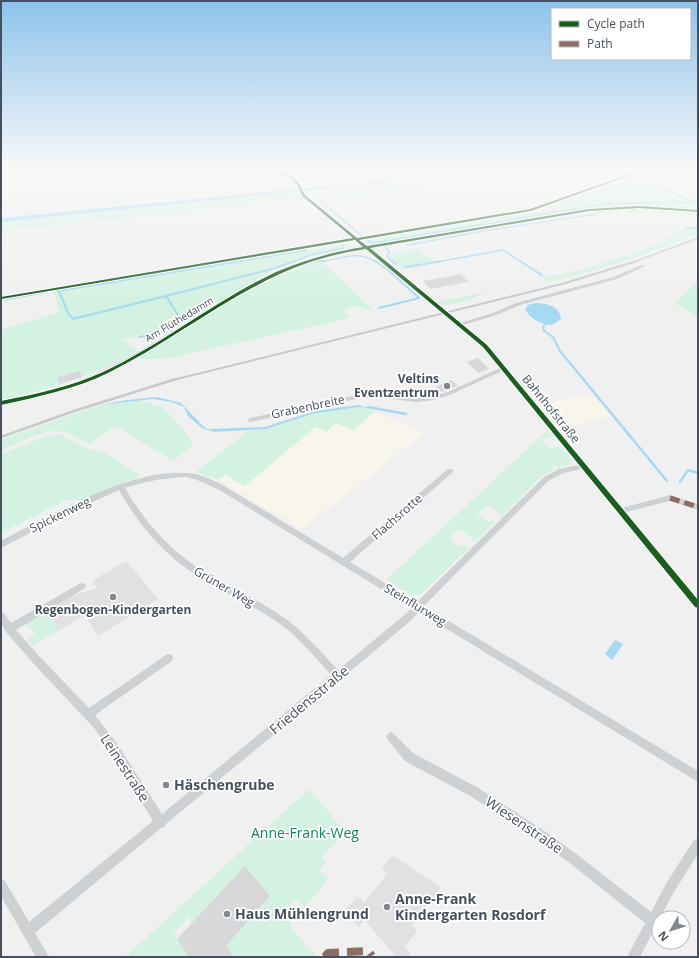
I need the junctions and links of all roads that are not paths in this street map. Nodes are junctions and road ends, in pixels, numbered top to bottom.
1 (580, 213) edge
2 (366, 248) junction
3 (643, 266) dead end
4 (461, 324) junction
5 (504, 368) junction
6 (1, 403) edge
7 (250, 420) dead end
8 (583, 466) junction
9 (450, 471) dead end
10 (121, 488) junction
11 (698, 507) edge
12 (621, 511) junction
13 (1, 544) edge
14 (344, 562) junction
15 (82, 586) dead end
16 (698, 605) edge
17 (418, 607) junction
18 (1, 616) edge
19 (9, 629) junction
20 (169, 658) dead end
21 (338, 676) junction
22 (87, 715) junction
23 (391, 737) dead end
24 (698, 776) edge
25 (161, 823) junction
26 (698, 844) edge
27 (1, 885) edge
28 (659, 910) edge
29 (651, 920) edge
30 (651, 923) edge
31 (28, 931) junction
32 (43, 957) edge
33 (633, 957) edge

1 - 2 main road, Am Flüthedamm
2 - 4 street, Bahnhofstraße
2 - 6 main road, Am Flüthedamm
3 - 4 street
4 - 5 street, Bahnhofstraße
5 - 7 street, Grabenbreite
5 - 8 street, Bahnhofstraße
8 - 12 street, Bahnhofstraße
8 - 17 street, Friedensstraße
9 - 14 street, Flachsrotte
10 - 13 street, Spickenweg
10 - 14 street, Steinflurweg
10 - 21 street, Grüner Weg
11 - 12 street
12 - 16 street, Bahnhofstraße
14 - 17 street, Steinflurweg
15 - 19 street
17 - 21 street, Friedensstraße
17 - 24 street, Steinflurweg
18 - 19 street, Leinestraße
19 - 22 street, Leinestraße
20 - 22 street
21 - 25 street, Friedensstraße
22 - 25 street, Leinestraße
23 - 29 street, Wiesenstraße
25 - 31 street, Friedensstraße
26 - 28 street
27 - 31 street
30 - 33 street
31 - 32 street

